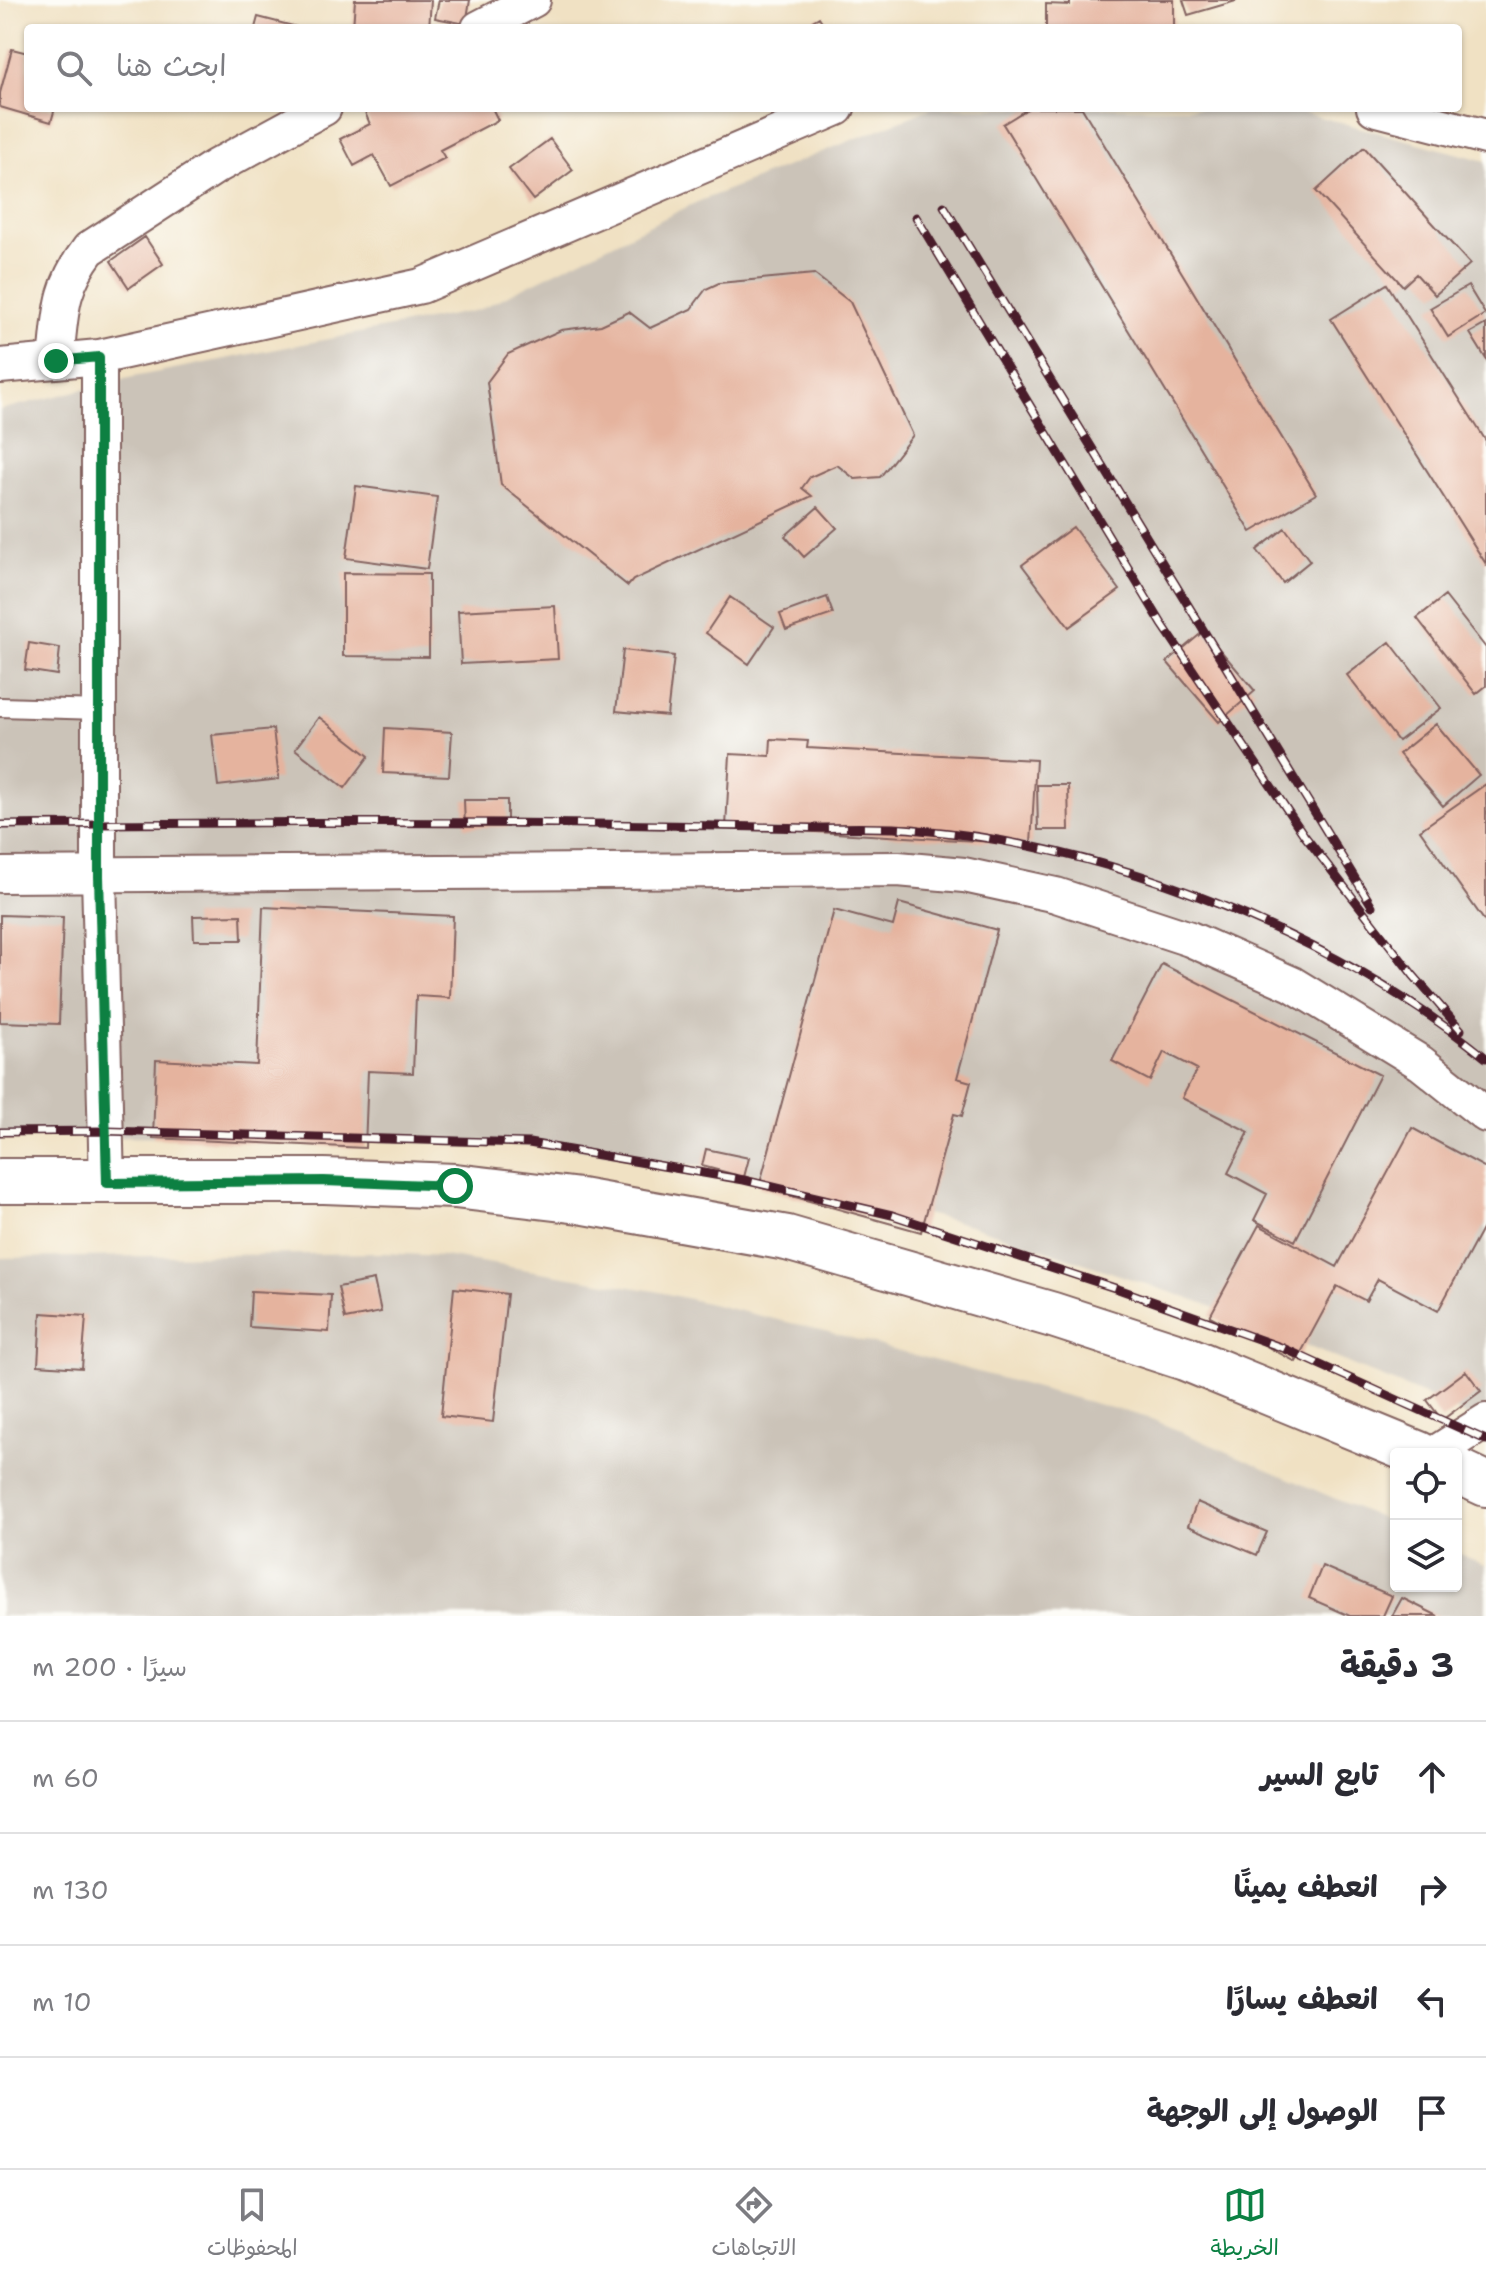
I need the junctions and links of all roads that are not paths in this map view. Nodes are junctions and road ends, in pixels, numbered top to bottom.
1 (533, 0) edge
2 (487, 24) edge
3 (317, 112) edge
4 (828, 112) edge
5 (1389, 112) edge
6 (1486, 137) edge
7 (99, 357) junction
8 (56, 361) junction
9 (0, 366) edge
10 (0, 707) edge
11 (100, 710) junction
12 (0, 875) edge
13 (99, 876) junction
14 (1486, 1115) edge
15 (0, 1181) edge
16 (107, 1183) junction
17 (1486, 1421) edge
18 (1404, 1448) edge
19 (1443, 1448) edge
20 (1462, 1473) edge
21 (1486, 1484) edge

1 - 2 street
3 - 8 street
4 - 7 street
5 - 6 street
7 - 8 street
7 - 11 street
8 - 9 street
10 - 11 lane
11 - 13 street
12 - 13 street
13 - 14 street
13 - 16 street
15 - 16 main road
16 - 18 main road
17 - 19 street
20 - 21 main road

